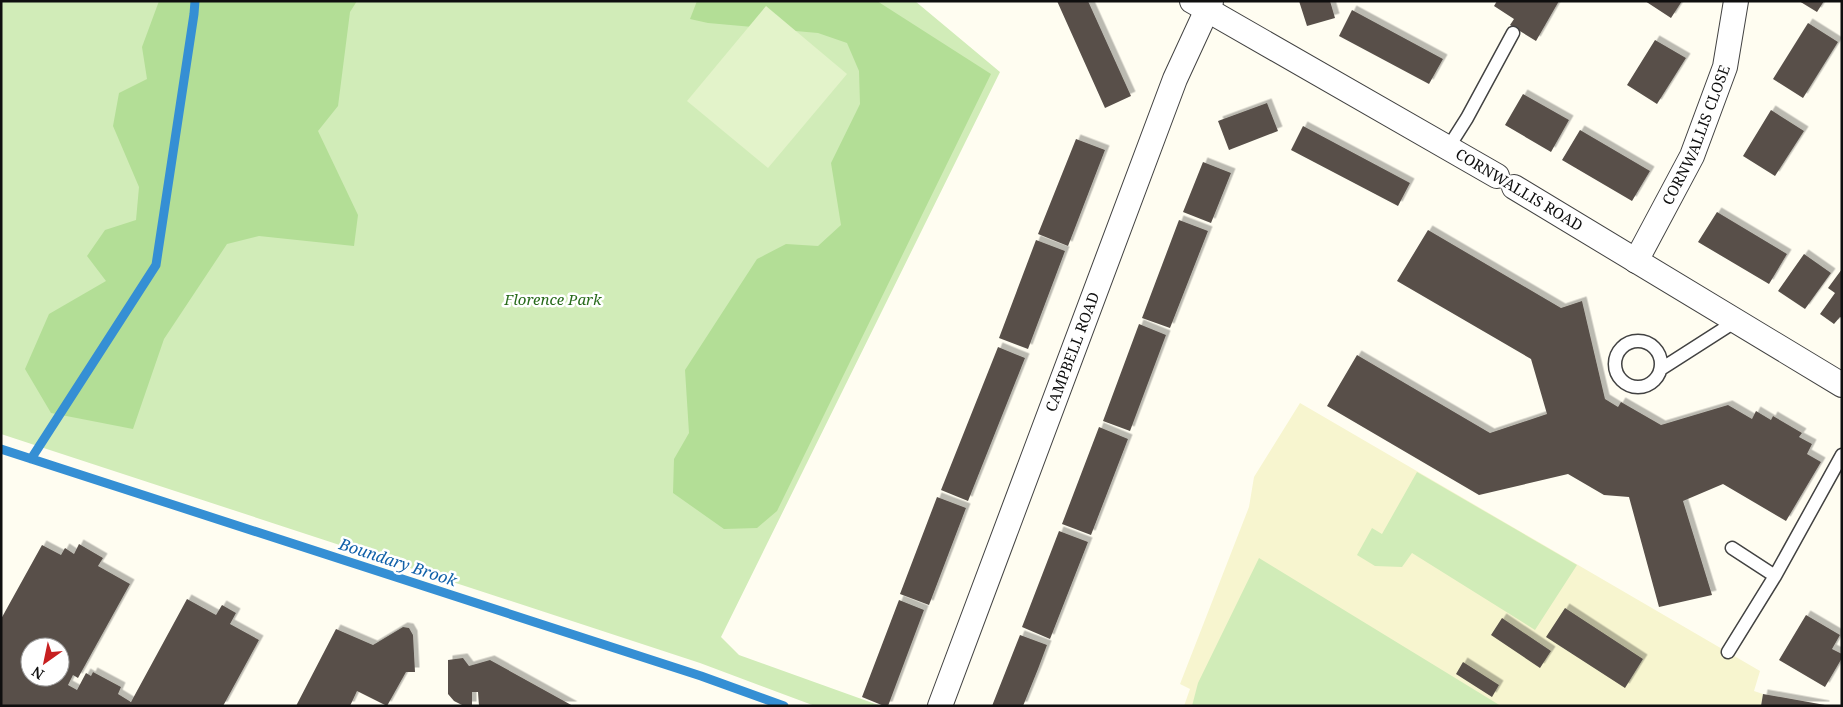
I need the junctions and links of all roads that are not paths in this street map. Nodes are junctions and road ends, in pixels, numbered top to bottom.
1 (1736, 1) edge
2 (1203, 4) edge
3 (1513, 33) dead end
4 (1448, 148) junction
5 (1636, 261) junction
6 (1736, 321) junction
7 (1661, 369) dead end
8 (1842, 385) edge
9 (1842, 455) edge
10 (1732, 548) dead end
11 (1775, 576) junction
12 (1728, 652) dead end
13 (940, 706) edge

1 - 5 street, CORNWALLIS CLOSE
2 - 4 street, CORNWALLIS ROAD
2 - 13 street, CAMPBELL ROAD
3 - 4 lane
4 - 5 street, CORNWALLIS ROAD
5 - 6 street, CORNWALLIS ROAD
6 - 7 lane
6 - 8 street, CORNWALLIS ROAD
9 - 11 lane
10 - 11 lane
11 - 12 lane

